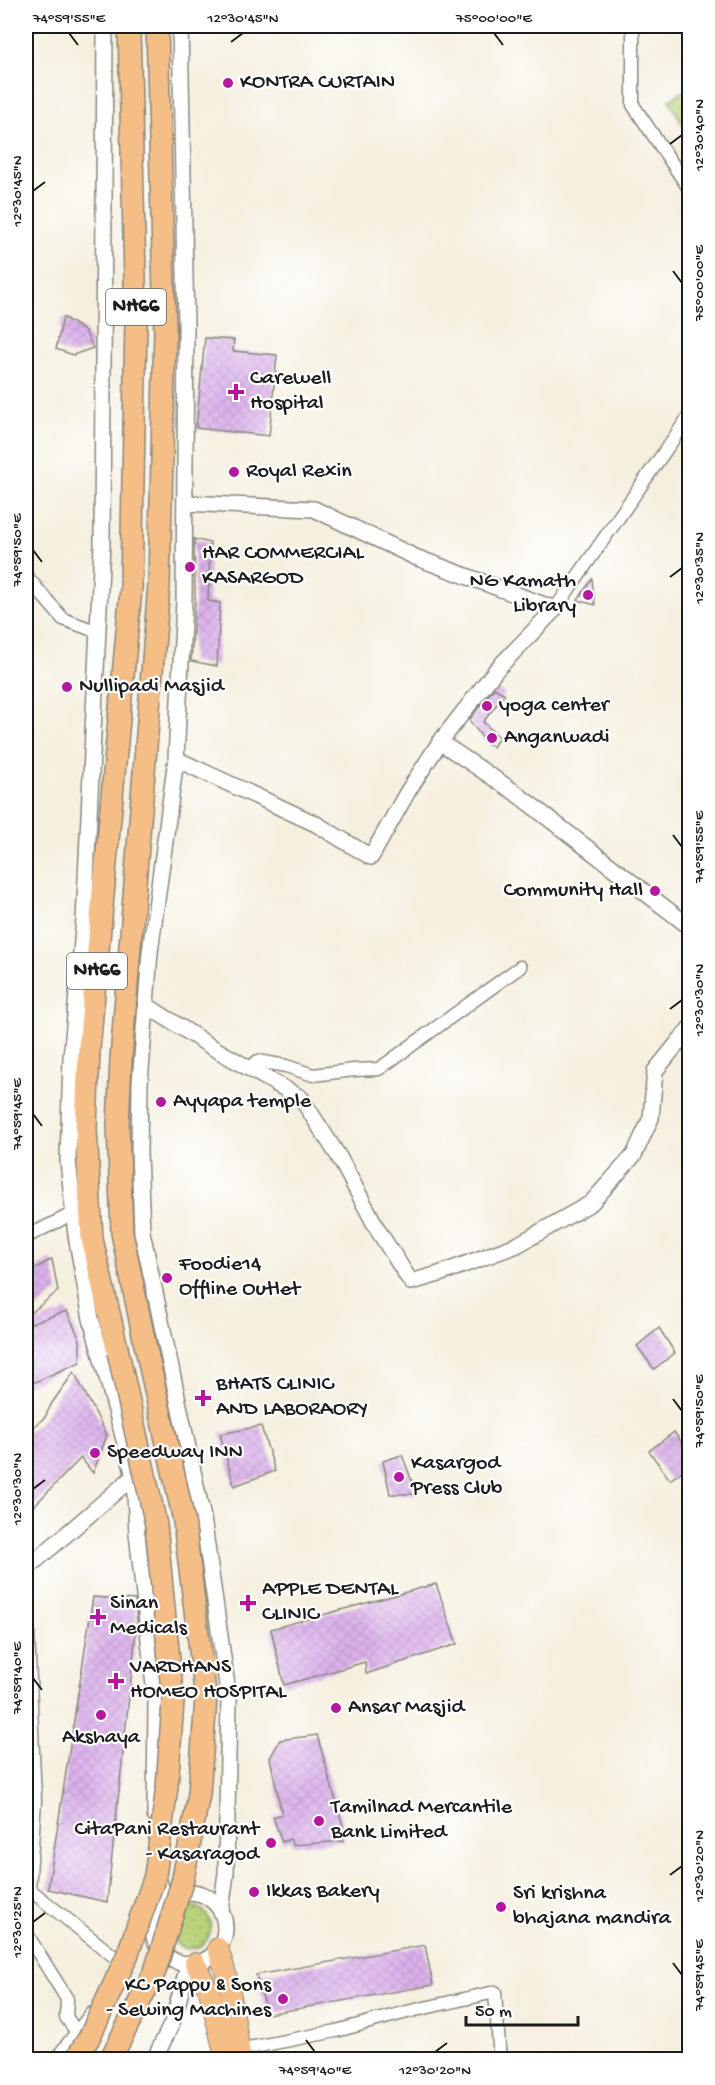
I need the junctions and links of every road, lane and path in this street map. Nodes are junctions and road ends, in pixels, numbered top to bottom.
1 (105, 26) edge
2 (129, 26) edge
3 (157, 26) edge
4 (180, 26) edge
5 (633, 26) edge
6 (690, 190) edge
7 (690, 415) edge
8 (185, 503) junction
9 (26, 576) edge
10 (555, 609) junction
11 (98, 632) junction
12 (440, 742) junction
13 (176, 759) junction
14 (690, 927) edge
15 (520, 967) dead end
16 (146, 1005) junction
17 (690, 1028) edge
18 (250, 1068) junction
19 (74, 1212) junction
20 (26, 1237) edge
21 (134, 1476) junction
22 (26, 1569) edge
23 (26, 1584) edge
24 (166, 1901) junction
25 (221, 1911) junction
26 (153, 1926) junction
27 (26, 1933) edge
28 (218, 1948) junction
29 (192, 1963) junction
30 (126, 1965) junction
31 (78, 2034) junction
32 (232, 2056) edge
33 (57, 2060) edge
34 (75, 2060) edge
35 (110, 2060) edge
36 (153, 2060) edge
37 (500, 2060) edge

1 - 11 street
2 - 34 highway, NH66, bridge
3 - 35 highway, NH66, bridge
4 - 8 street
5 - 6 street
7 - 10 street
8 - 10 street
8 - 13 street
9 - 11 street
10 - 12 street
11 - 19 street
12 - 13 street
12 - 14 street
13 - 16 street
15 - 18 street
16 - 18 street
16 - 25 street
17 - 18 street
19 - 20 street
19 - 21 street
21 - 22 street
21 - 24 street
23 - 30 street
24 - 25 street
24 - 26 street
25 - 28 street
26 - 29 street
26 - 30 street
27 - 31 street
28 - 29 street
28 - 32 main road
29 - 32 main road
29 - 36 street
30 - 31 street
31 - 33 street
32 - 37 street

